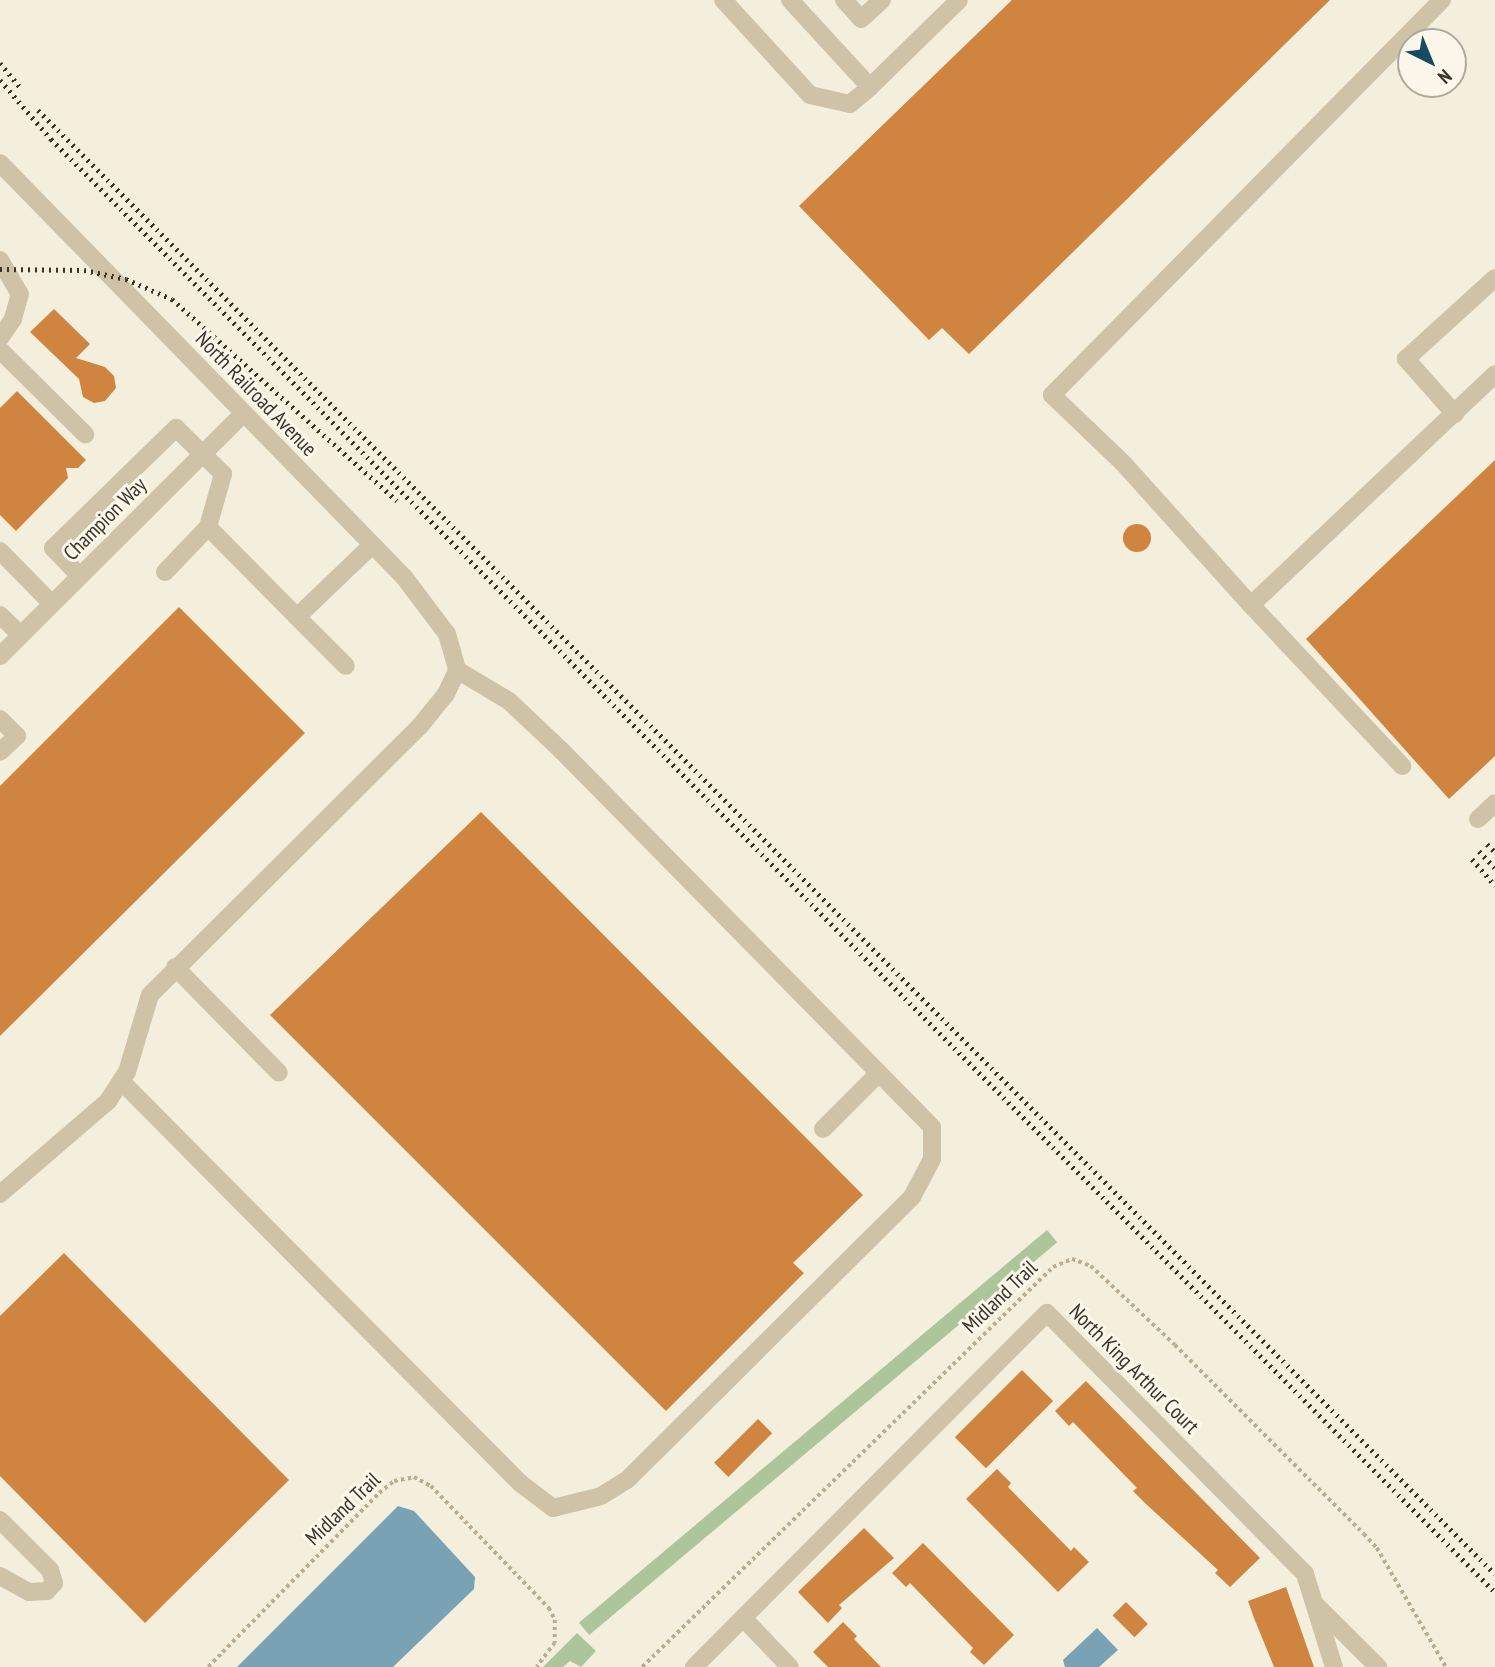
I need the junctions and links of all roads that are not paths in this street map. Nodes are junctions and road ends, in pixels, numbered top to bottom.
1 (723, 0) edge
2 (790, 0) edge
3 (844, 0) edge
4 (882, 0) edge
5 (959, 0) edge
6 (1442, 0) edge
7 (870, 87) junction
8 (0, 163) edge
9 (0, 260) edge
10 (1495, 278) edge
11 (0, 338) edge
12 (0, 350) edge
13 (1495, 374) edge
14 (243, 414) junction
15 (1455, 414) junction
16 (85, 434) dead end
17 (204, 452) junction
18 (208, 527) junction
19 (372, 545) junction
20 (0, 551) edge
21 (165, 572) dead end
22 (80, 576) junction
23 (52, 604) junction
24 (1251, 605) junction
25 (0, 615) edge
26 (297, 617) junction
27 (21, 635) junction
28 (0, 656) edge
29 (346, 666) dead end
30 (457, 670) junction
31 (0, 719) edge
32 (0, 752) edge
33 (1402, 766) dead end
34 (1495, 803) edge
35 (1478, 819) dead end
36 (175, 967) junction
37 (279, 1073) dead end
38 (879, 1073) junction
39 (121, 1081) junction
40 (823, 1129) dead end
41 (0, 1194) edge
42 (0, 1520) edge
43 (0, 1576) edge
44 (1314, 1603) junction
45 (744, 1619) junction
46 (694, 1667) edge
47 (790, 1667) edge
48 (1334, 1667) edge
49 (1378, 1667) edge

1 - 7 street
2 - 7 street
3 - 4 street
5 - 7 street
6 - 24 street
8 - 14 street, North Railroad Avenue
9 - 11 street
10 - 15 street
12 - 16 street
13 - 15 street
14 - 17 street, Champion Way
14 - 19 street, North Railroad Avenue
15 - 24 street
17 - 18 street
17 - 22 street, Champion Way
17 - 22 street
18 - 21 street
18 - 26 street
19 - 26 street
19 - 30 street, North Railroad Avenue
20 - 23 street
22 - 23 street, Champion Way
23 - 27 street, Champion Way
24 - 33 street
25 - 27 street
26 - 29 street
27 - 28 street, Champion Way
30 - 36 street
30 - 38 street
31 - 32 street
34 - 35 street
36 - 37 street
36 - 39 street
38 - 39 street
38 - 40 street
39 - 41 street
42 - 43 street
44 - 45 street, North King Arthur Court
44 - 48 street, North King Arthur Court
44 - 49 street
45 - 46 street, North King Arthur Court
45 - 47 street

